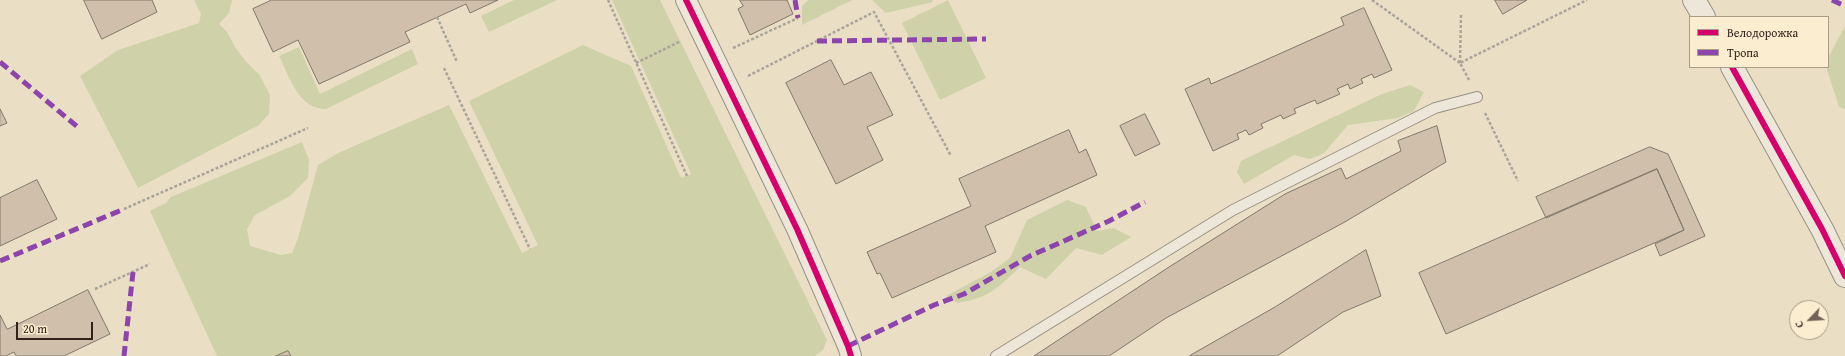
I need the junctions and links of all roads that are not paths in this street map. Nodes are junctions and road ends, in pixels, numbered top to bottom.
1 (686, 0) edge
2 (1694, 0) edge
3 (1703, 16) edge
4 (1733, 68) edge
5 (1478, 97) road end
6 (1845, 276) edge
7 (850, 356) edge
8 (996, 356) edge

1 - 7 street
2 - 3 street
4 - 6 street
5 - 8 lane

